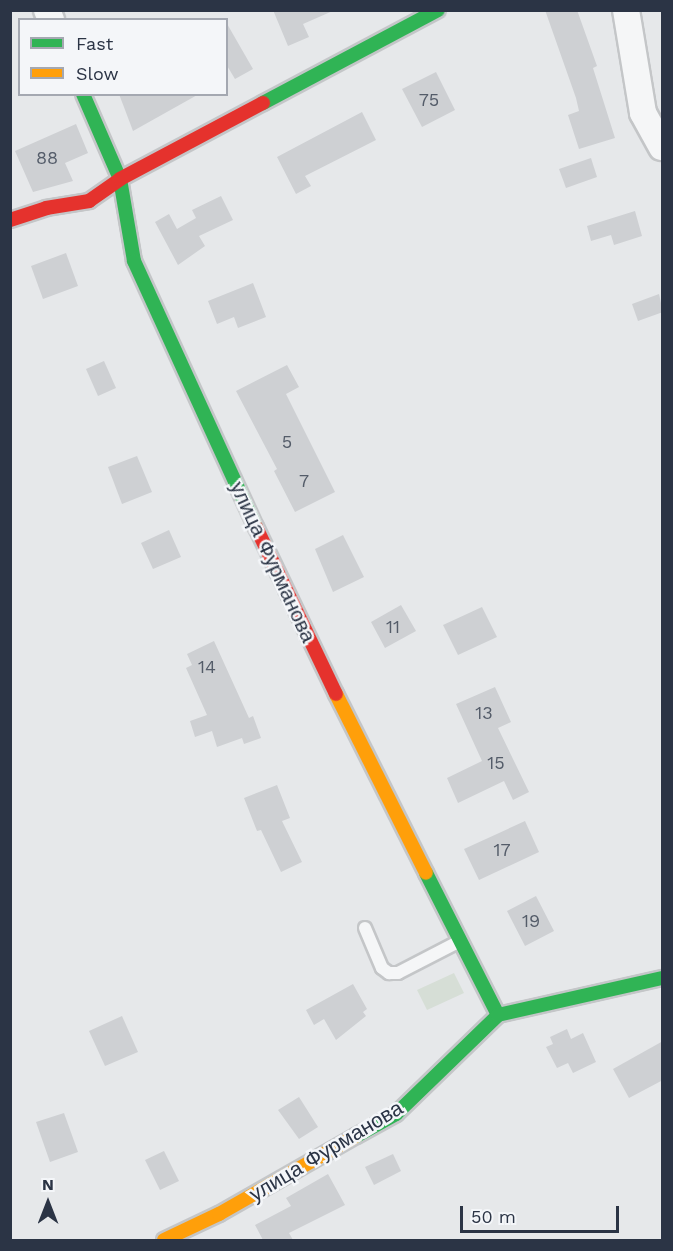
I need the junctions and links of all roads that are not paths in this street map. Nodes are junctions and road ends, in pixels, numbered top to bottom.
1 (438, 10) edge
2 (626, 10) edge
3 (84, 96) edge
4 (663, 147) edge
5 (120, 179) junction
6 (10, 220) edge
7 (365, 928) dead end
8 (461, 941) junction
9 (663, 978) edge
10 (498, 1015) junction
11 (164, 1240) edge

1 - 5 street
2 - 4 street
3 - 5 street, улица Фурманова
5 - 6 street
5 - 8 street, улица Фурманова
7 - 8 lane
8 - 10 street, улица Фурманова
9 - 10 street
10 - 11 street, улица Фурманова

